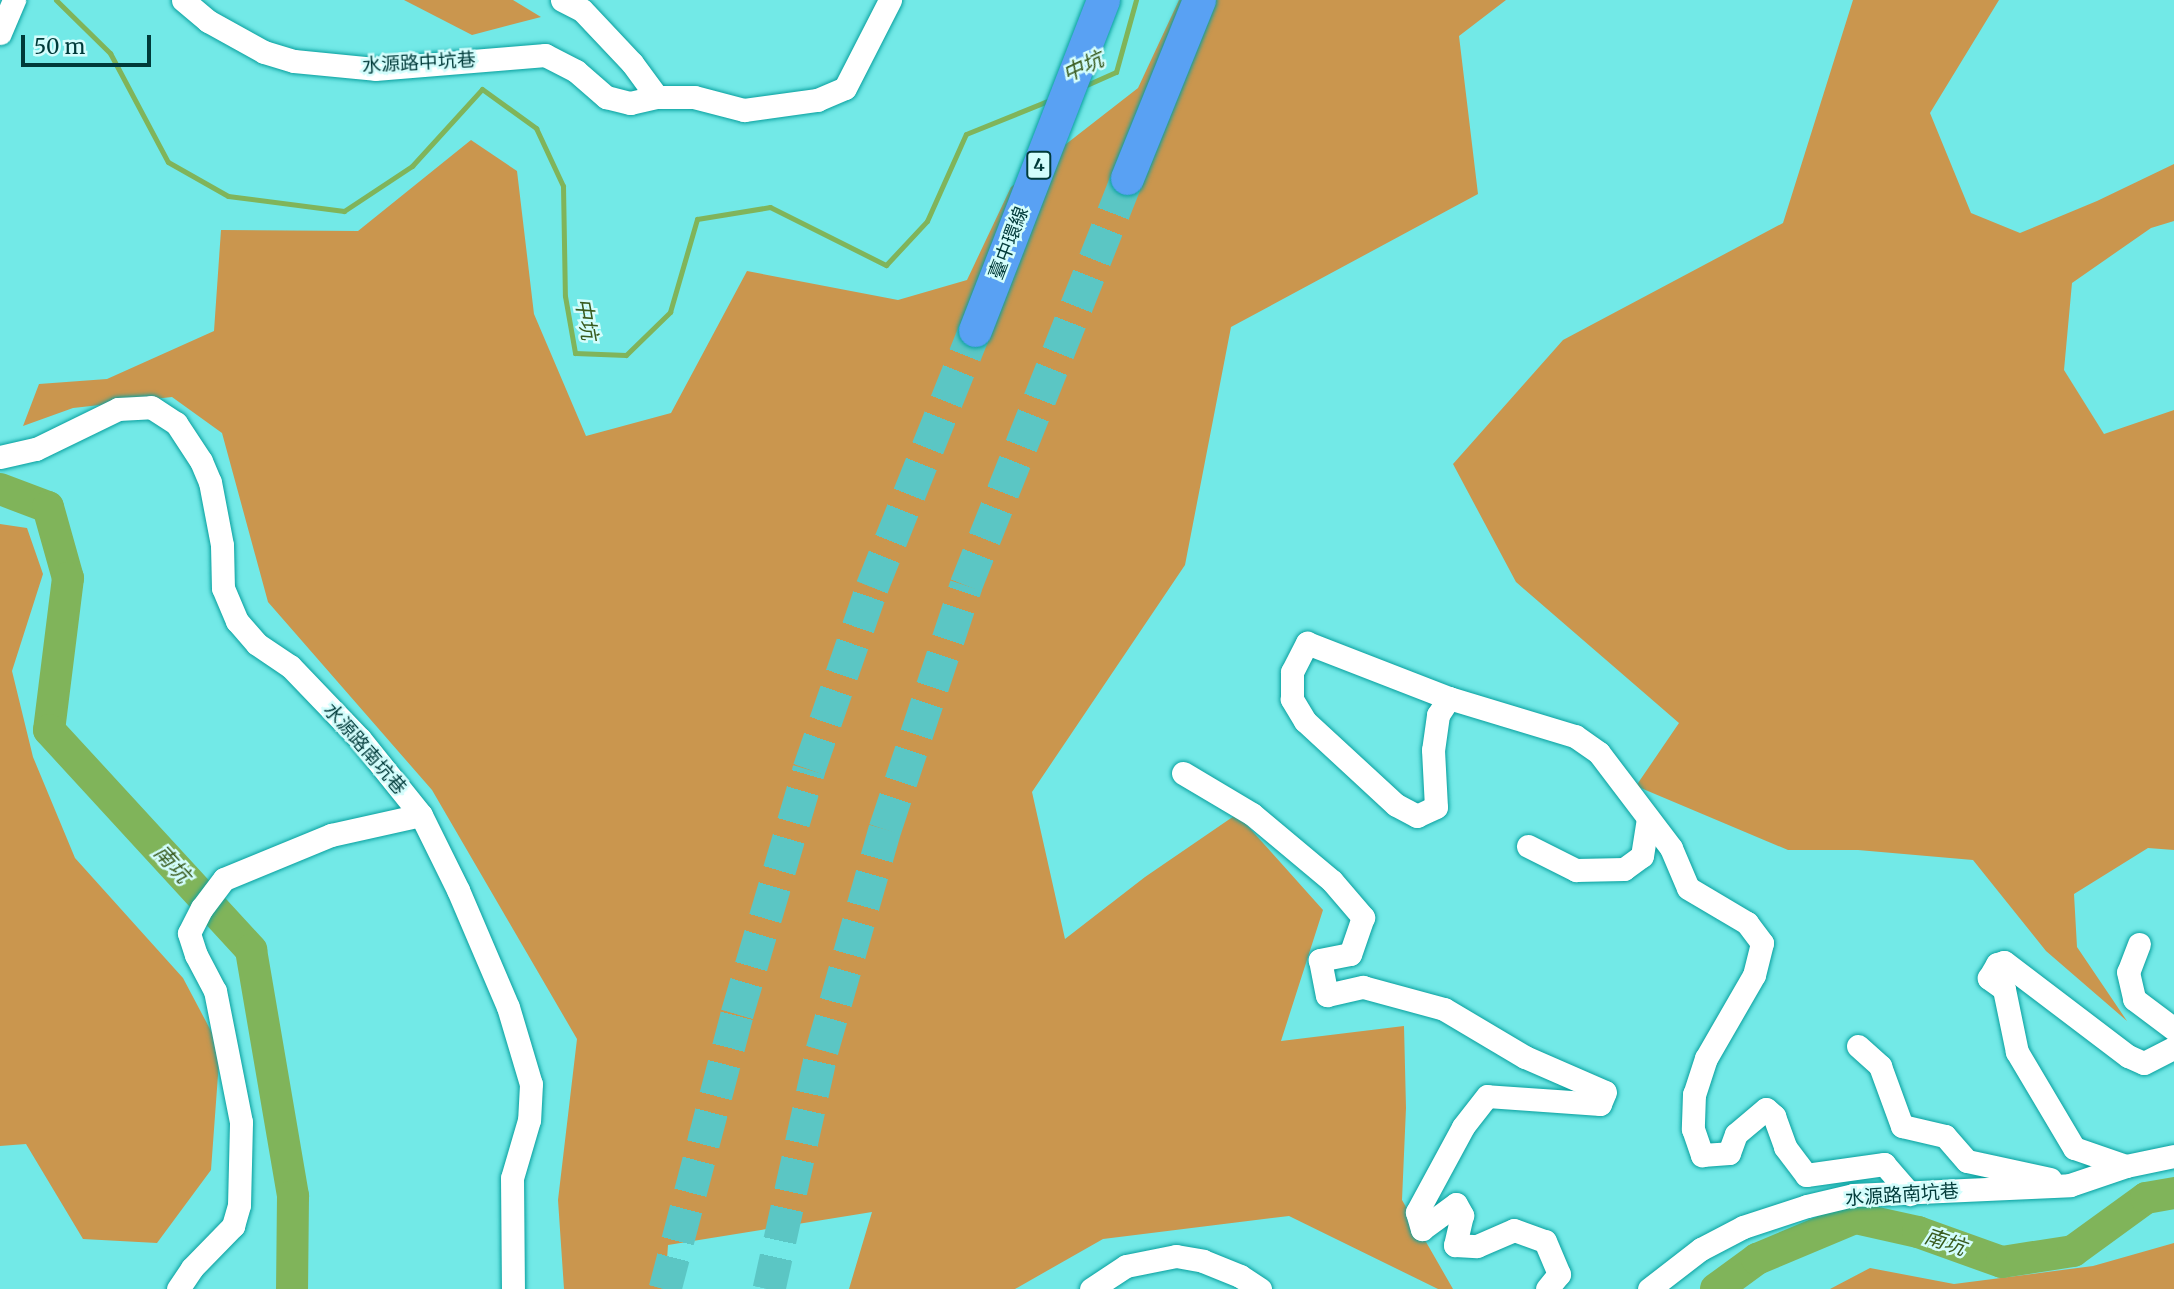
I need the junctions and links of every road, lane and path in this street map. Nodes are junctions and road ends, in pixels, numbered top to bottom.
1 (14, 0) edge
2 (183, 0) edge
3 (562, 0) edge
4 (890, 0) edge
5 (1103, 0) edge
6 (1199, 0) edge
7 (0, 33) edge
8 (657, 97) junction
9 (1127, 178) tunnel mouth
10 (975, 330) tunnel mouth
11 (0, 457) edge
12 (1449, 698) junction
13 (1183, 773) dead end
14 (421, 815) junction
15 (1648, 818) junction
16 (1528, 846) dead end
17 (2140, 944) dead end
18 (2174, 1029) edge
19 (1858, 1046) dead end
20 (2174, 1048) edge
21 (2174, 1156) edge
22 (2126, 1166) junction
23 (2070, 1185) junction
24 (1910, 1194) junction
25 (178, 1289) edge
26 (513, 1289) edge
27 (1091, 1289) edge
28 (1260, 1289) edge
29 (1547, 1289) edge
30 (1648, 1289) edge

1 - 7 street
2 - 8 street, 水源路中坑巷
3 - 8 street
4 - 8 street, 水源路中坑巷
5 - 10 highway, 臺中環線 / 4
6 - 9 highway
11 - 14 street, 水源路南坑巷
12 - 12 street
12 - 15 street
13 - 29 street
14 - 25 street
14 - 26 street, 水源路南坑巷
15 - 16 street
15 - 24 street
17 - 18 street
19 - 23 street
20 - 22 street
21 - 22 street, 水源路南坑巷
22 - 23 street, 水源路南坑巷
23 - 24 street, 水源路南坑巷
24 - 30 street, 水源路南坑巷
27 - 28 street

